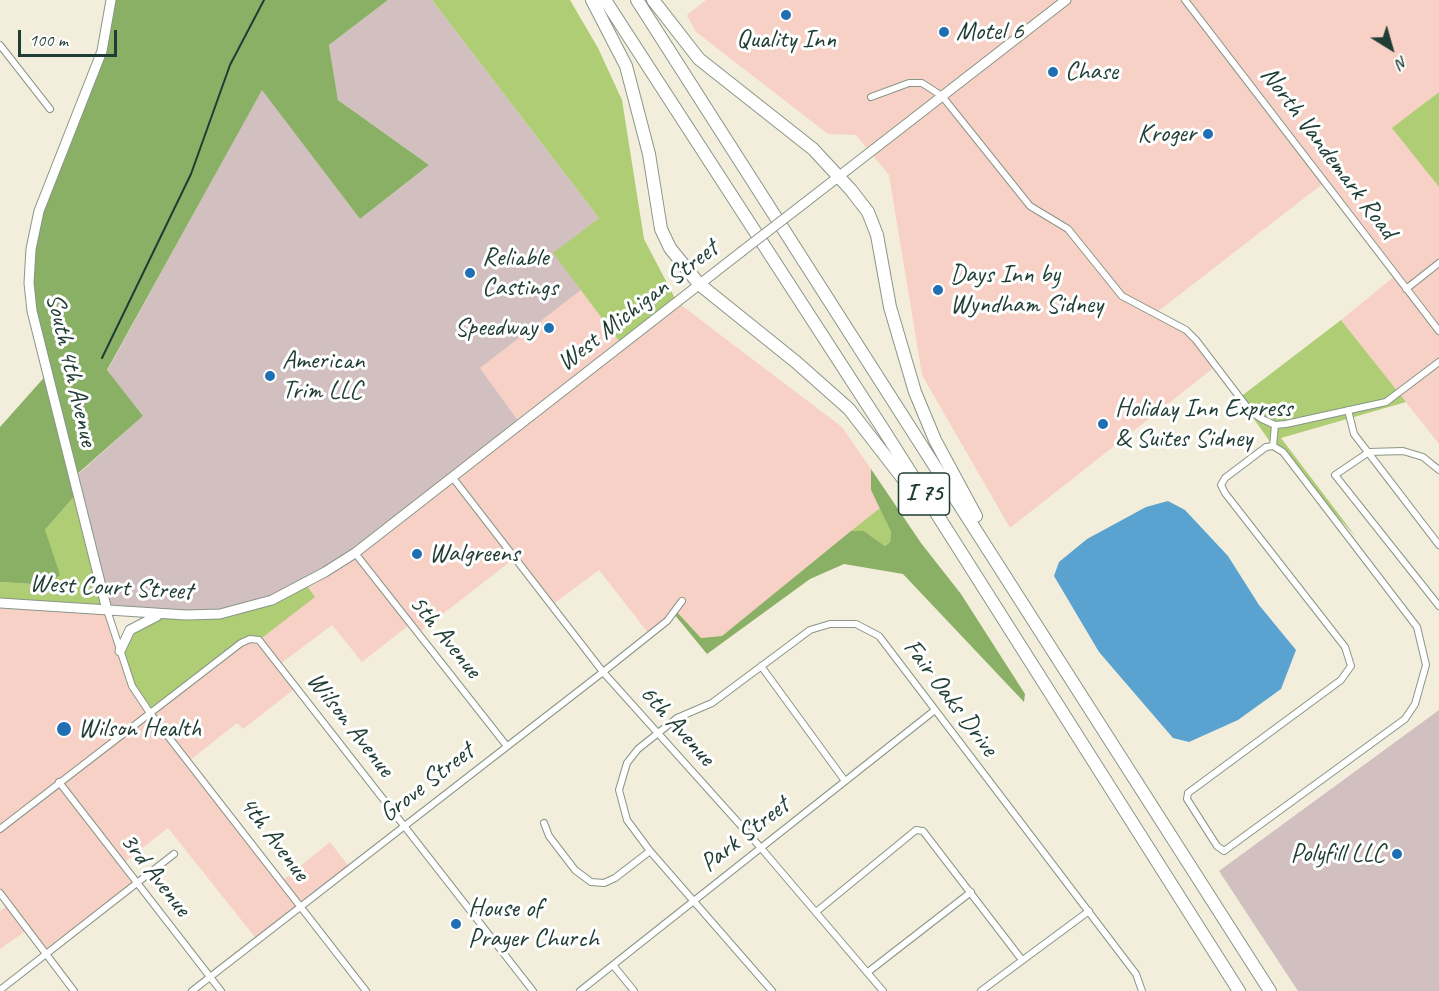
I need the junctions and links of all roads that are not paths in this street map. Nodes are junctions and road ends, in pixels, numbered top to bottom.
1 (111, 0) edge
2 (592, 0) edge
3 (605, 0) edge
4 (637, 0) edge
5 (653, 0) edge
6 (1066, 0) edge
7 (1185, 0) edge
8 (0, 45) edge
9 (942, 96) junction
10 (871, 97) dead end
11 (50, 108) dead end
12 (839, 176) junction
13 (1439, 263) edge
14 (699, 284) junction
15 (1406, 289) junction
16 (1439, 331) edge
17 (1439, 362) edge
18 (1348, 410) junction
19 (1275, 425) junction
20 (1273, 446) junction
21 (1369, 453) junction
22 (1439, 470) edge
23 (453, 478) junction
24 (1439, 544) edge
25 (355, 553) junction
26 (963, 556) junction
27 (1003, 571) junction
28 (682, 601) dead end
29 (0, 603) edge
30 (1439, 606) edge
31 (107, 610) junction
32 (220, 614) joint
33 (158, 615) junction
34 (120, 651) junction
35 (761, 666) junction
36 (603, 672) junction
37 (935, 710) junction
38 (150, 713) junction
39 (657, 734) junction
40 (507, 745) junction
41 (845, 781) junction
42 (59, 782) junction
43 (544, 823) dead end
44 (404, 826) junction
45 (0, 829) edge
46 (761, 848) junction
47 (650, 851) junction
48 (174, 854) dead end
49 (136, 882) junction
50 (971, 892) junction
51 (0, 893) edge
52 (693, 902) junction
53 (301, 907) junction
54 (1089, 911) junction
55 (816, 912) junction
56 (46, 955) junction
57 (1023, 960) junction
58 (614, 965) junction
59 (868, 972) junction
60 (210, 977) junction
61 (0, 990) edge
62 (74, 991) edge
63 (192, 991) edge
64 (221, 991) edge
65 (366, 991) edge
66 (533, 991) edge
67 (580, 991) edge
68 (634, 991) edge
69 (772, 991) edge
70 (883, 991) edge
71 (981, 991) edge
72 (1142, 991) edge
73 (1239, 991) edge
74 (1270, 991) edge

1 - 31 main road, South 4th Avenue
2 - 14 highway
3 - 26 highway, I 75
4 - 27 highway, I 75
5 - 12 highway
6 - 9 main road, West Michigan Street
7 - 15 street, North Vandemark Road
8 - 11 street
9 - 10 street
9 - 12 main road, West Michigan Street
9 - 19 street
12 - 14 main road, West Michigan Street, bridge
12 - 27 highway
13 - 15 street
14 - 23 main road, West Michigan Street
14 - 26 highway
15 - 16 street, North Vandemark Road
17 - 18 street
18 - 19 street
18 - 21 street
19 - 20 street
20 - 20 street
21 - 22 street
21 - 24 street
21 - 30 street
23 - 25 main road, West Michigan Street
23 - 36 street, 6th Avenue
25 - 32 main road, West Michigan Street
25 - 40 street, 5th Avenue
26 - 73 highway, I 75
27 - 74 highway, I 75
28 - 36 street, Grove Street
29 - 31 main road, West Court Street
31 - 33 main road, West Court Street
31 - 34 street, South 4th Avenue
32 - 33 main road, West Court Street
33 - 34 main road
34 - 38 street, South 4th Avenue
35 - 37 street, Fair Oaks Drive
35 - 39 street, Fair Oaks Drive
35 - 41 street
36 - 39 street, 6th Avenue
36 - 40 street, Grove Street
37 - 41 street, Park Street
37 - 54 street, Fair Oaks Drive
38 - 42 street
38 - 44 street, Wilson Avenue
38 - 53 street, 4th Avenue
39 - 46 street, 6th Avenue
39 - 47 street, Fair Oaks Drive
40 - 44 street, Grove Street
41 - 46 street, Park Street
42 - 45 street
42 - 49 street, 3rd Avenue
43 - 47 street
44 - 53 street, Grove Street
44 - 66 street, Wilson Avenue
46 - 52 street, Park Street
46 - 55 street, 6th Avenue
47 - 52 street, Fair Oaks Drive
48 - 49 street
49 - 56 street
49 - 60 street, 3rd Avenue
50 - 55 street
50 - 57 street
50 - 59 street
51 - 56 street
52 - 58 street, Park Street
52 - 69 street, Fair Oaks Drive
53 - 60 street, Grove Street
53 - 65 street, 4th Avenue
54 - 57 street
54 - 72 street, Fair Oaks Drive
55 - 59 street, 6th Avenue
56 - 61 street
56 - 62 street
57 - 71 street
58 - 67 street, Park Street
58 - 68 street
59 - 70 street, 6th Avenue
60 - 63 street, Grove Street
60 - 64 street, 3rd Avenue

